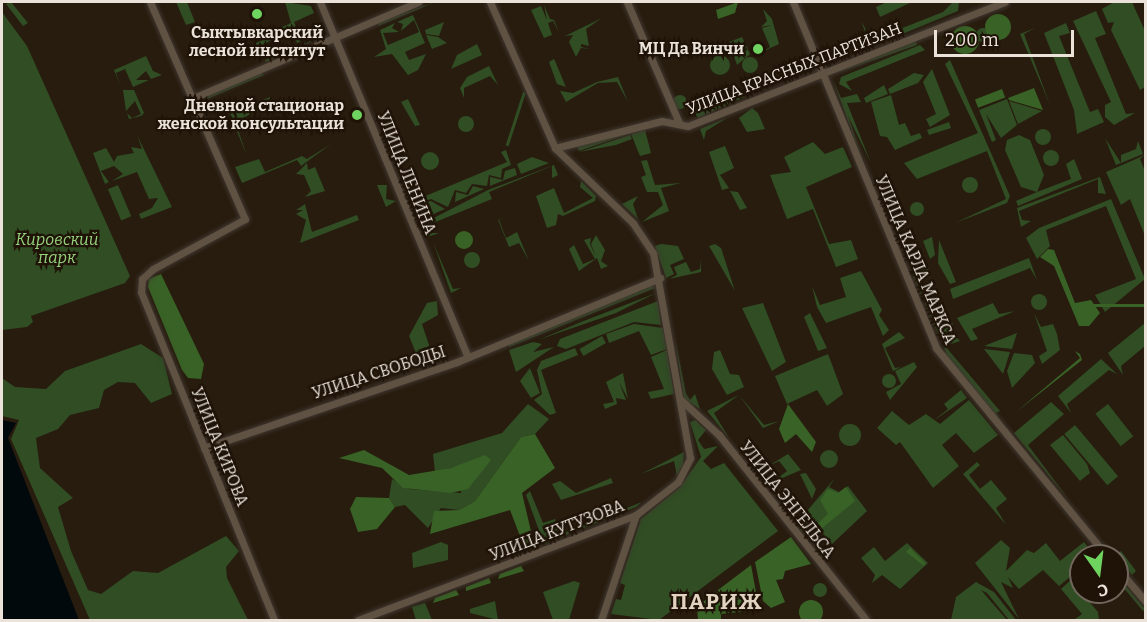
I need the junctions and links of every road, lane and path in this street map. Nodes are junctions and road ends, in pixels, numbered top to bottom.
1 (150, 2) edge
2 (320, 2) edge
3 (418, 2) edge
4 (490, 2) edge
5 (627, 2) edge
6 (794, 2) edge
7 (1005, 2) edge
8 (335, 37) junction
9 (824, 74) junction
10 (193, 99) junction
11 (679, 123) junction
12 (555, 148) junction
13 (660, 278) junction
14 (467, 355) junction
15 (681, 400) junction
16 (204, 448) junction
17 (636, 515) junction
18 (1097, 544) edge
19 (1129, 582) edge
20 (1146, 602) edge
21 (274, 621) edge
22 (358, 621) edge
23 (601, 621) edge
24 (866, 621) edge

1 - 10 street
2 - 8 street, УЛИЦА ЛЕНИНА
3 - 8 street
4 - 12 street
5 - 11 street
6 - 9 street, УЛИЦА КАРЛА МАРКСА
7 - 9 street, УЛИЦА КРАСНЫХ ПАРТИЗАН
8 - 10 street
8 - 14 street, УЛИЦА ЛЕНИНА
9 - 11 street, УЛИЦА КРАСНЫХ ПАРТИЗАН
9 - 18 street, УЛИЦА КАРЛА МАРКСА
10 - 16 street, УЛИЦА КИРОВА
11 - 12 street, УЛИЦА КРАСНЫХ ПАРТИЗАН
12 - 13 street, УЛИЦА КУТУЗОВА
13 - 14 street, УЛИЦА СВОБОДЫ
13 - 15 street, УЛИЦА КУТУЗОВА
14 - 16 street, УЛИЦА СВОБОДЫ
15 - 17 street, УЛИЦА КУТУЗОВА
15 - 24 street, УЛИЦА ЭНГЕЛЬСА
16 - 21 street, УЛИЦА КИРОВА
17 - 22 street, УЛИЦА КУТУЗОВА
17 - 23 street
19 - 20 street

